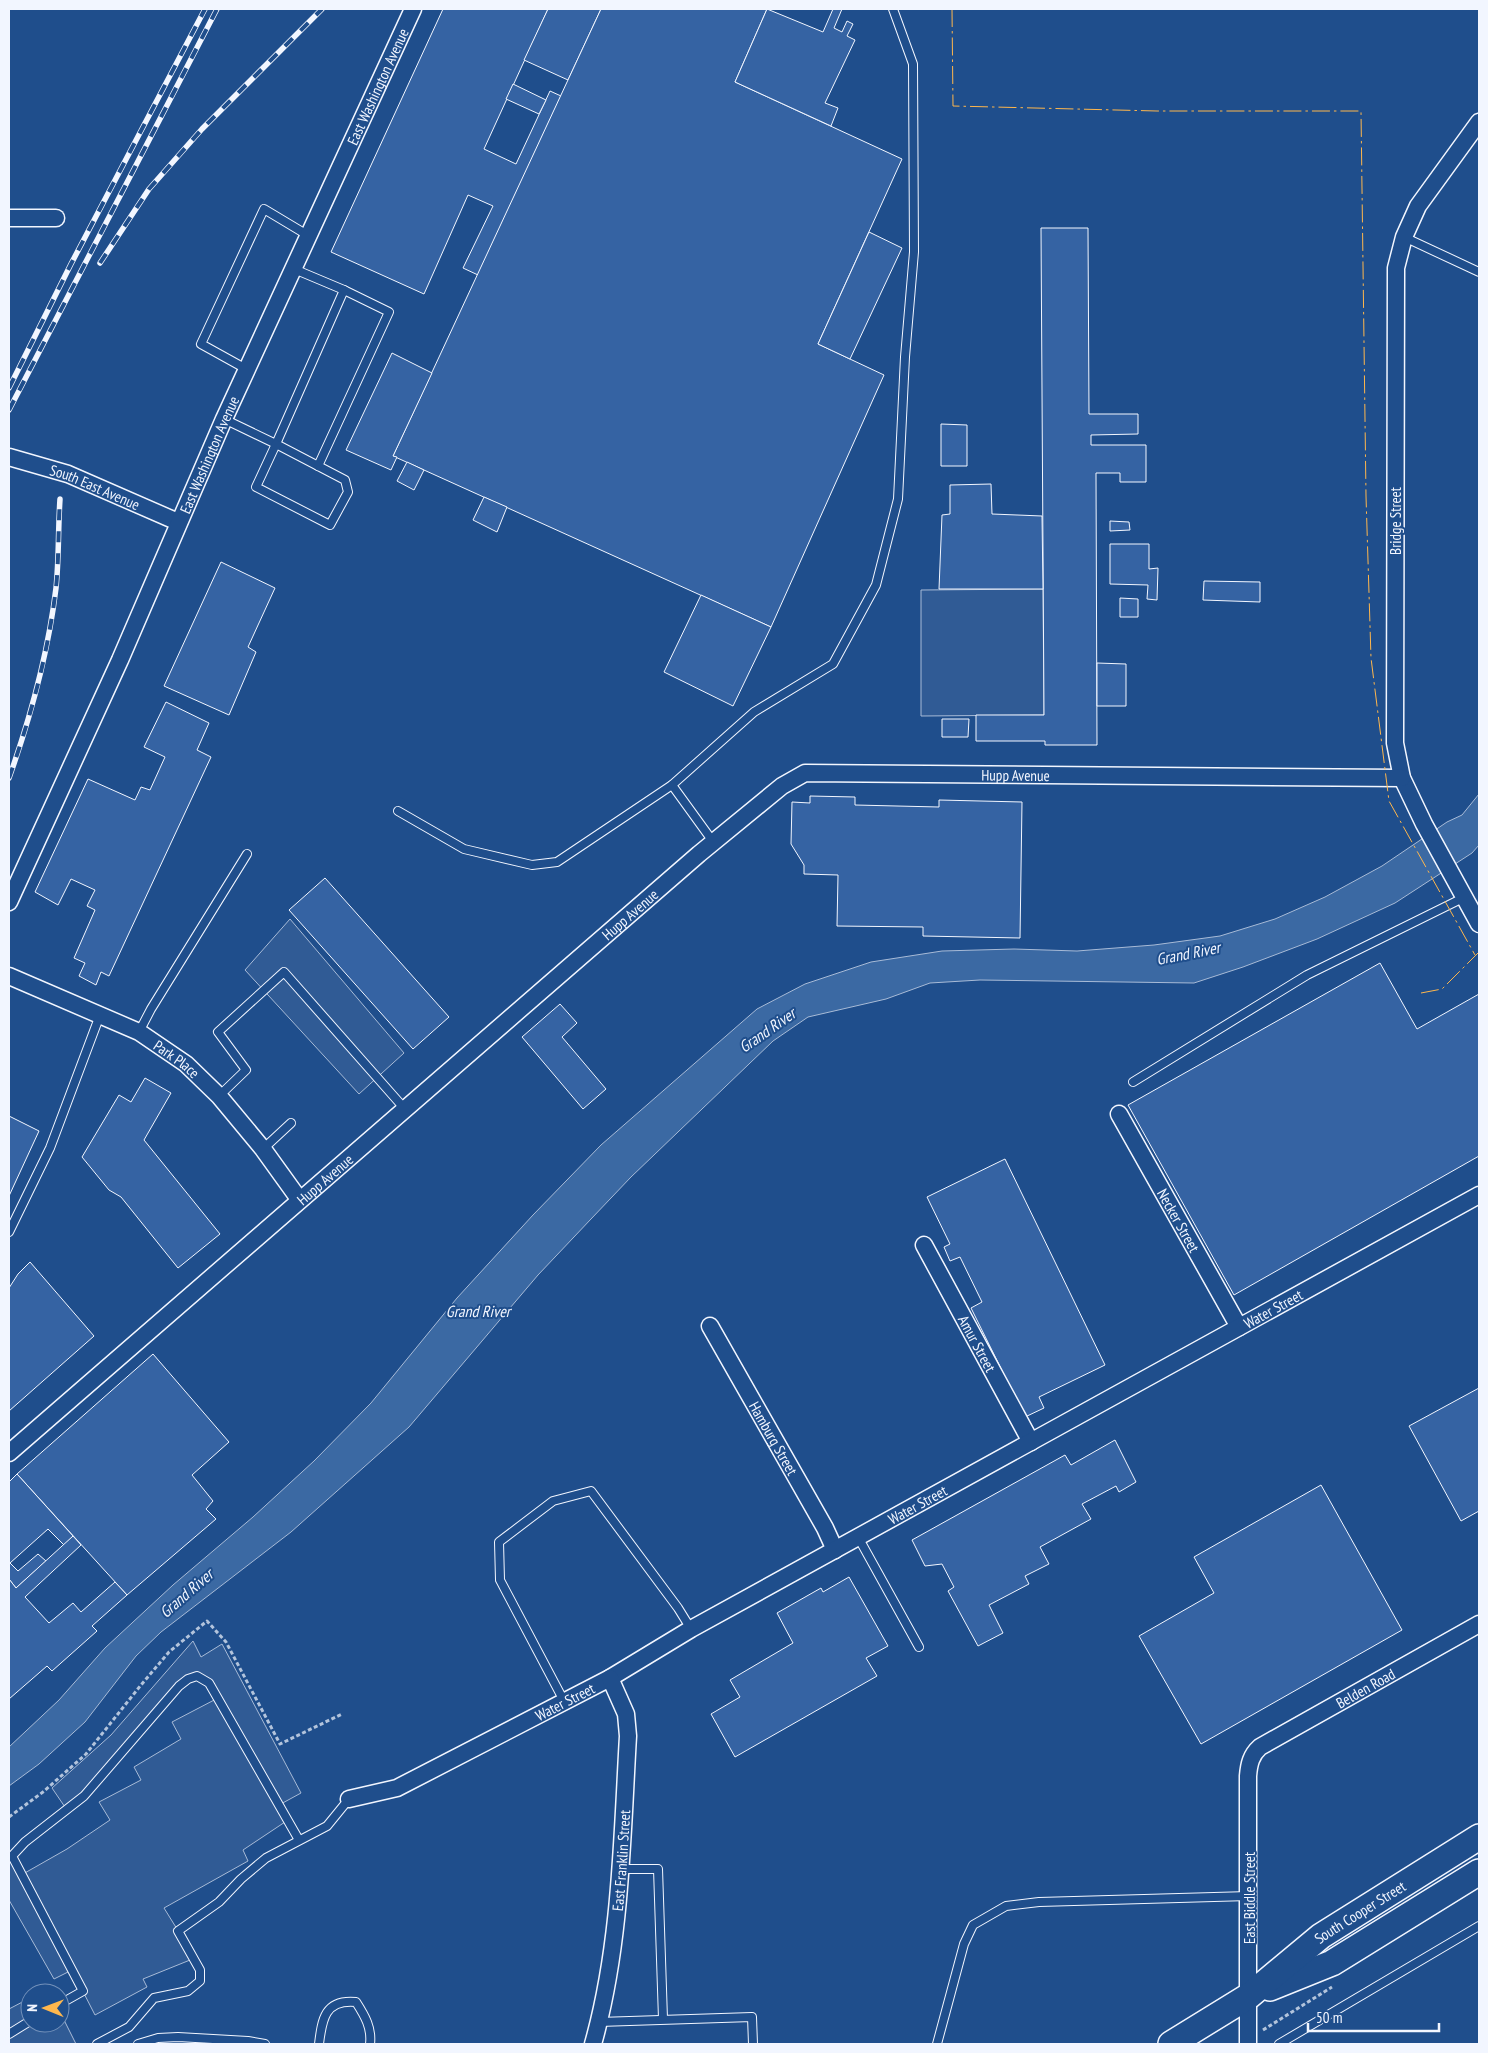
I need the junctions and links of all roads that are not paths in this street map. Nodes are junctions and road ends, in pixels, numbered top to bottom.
1 (413, 9) edge
2 (893, 9) edge
3 (1479, 122) edge
4 (9, 218) edge
5 (56, 218) dead end
6 (309, 236) junction
7 (1404, 237) junction
8 (294, 269) junction
9 (1479, 272) edge
10 (344, 290) junction
11 (248, 370) junction
12 (224, 419) junction
13 (276, 444) junction
14 (9, 457) edge
15 (318, 466) junction
16 (178, 522) junction
17 (1402, 778) junction
18 (672, 785) junction
19 (398, 811) dead end
20 (714, 842) junction
21 (247, 854) dead end
22 (1461, 891) junction
23 (9, 902) edge
24 (1479, 924) edge
25 (9, 976) edge
26 (100, 1015) junction
27 (139, 1032) junction
28 (1133, 1082) dead end
29 (219, 1096) junction
30 (404, 1108) junction
31 (1119, 1114) dead end
32 (291, 1123) dead end
33 (263, 1149) junction
34 (1479, 1195) edge
35 (299, 1199) junction
36 (9, 1232) edge
37 (924, 1245) dead end
38 (710, 1326) dead end
39 (1239, 1327) junction
40 (1031, 1442) junction
41 (9, 1452) edge
42 (858, 1536) junction
43 (834, 1550) junction
44 (1479, 1624) edge
45 (691, 1629) junction
46 (919, 1647) dead end
47 (610, 1678) junction
48 (564, 1701) junction
49 (1253, 1754) joint
50 (349, 1799) joint
51 (1479, 1837) edge
52 (299, 1840) junction
53 (620, 1869) junction
54 (1479, 1872) edge
55 (1249, 1896) junction
56 (1479, 1926) edge
57 (1249, 1996) junction
58 (70, 1998) edge
59 (663, 2019) junction
60 (600, 2022) junction
61 (20, 2028) edge
62 (9, 2034) edge
63 (97, 2044) edge
64 (138, 2044) edge
65 (248, 2044) edge
66 (264, 2044) edge
67 (318, 2044) edge
68 (370, 2044) edge
69 (593, 2044) edge
70 (753, 2044) edge
71 (937, 2044) edge
72 (1171, 2044) edge
73 (1248, 2044) edge
74 (1279, 2044) edge

1 - 6 street, East Washington Avenue
2 - 18 lane
3 - 7 street, Bridge Street
4 - 5 street
6 - 8 street, East Washington Avenue
6 - 11 lane
7 - 9 lane
7 - 17 street, Bridge Street
8 - 10 lane
8 - 11 street, East Washington Avenue
10 - 13 lane
10 - 15 lane
11 - 12 street, East Washington Avenue
12 - 13 lane
12 - 16 street, East Washington Avenue
13 - 15 lane
13 - 15 lane
14 - 16 street, South East Avenue
16 - 23 street, East Washington Avenue
17 - 20 street, Hupp Avenue
17 - 22 street, Bridge Street
18 - 19 lane
18 - 20 lane
20 - 30 street, Hupp Avenue
21 - 27 lane
22 - 24 street, Bridge Street
22 - 28 lane
25 - 26 street, Park Place
26 - 27 street, Park Place
26 - 36 lane
27 - 29 street, Park Place
29 - 30 lane
29 - 33 street, Park Place
30 - 35 street, Hupp Avenue
31 - 39 street, Necker Street
32 - 33 lane
33 - 35 street, Park Place
34 - 39 street, Water Street
35 - 41 street, Hupp Avenue
37 - 40 street, Amur Street
38 - 43 street, Hamburg Street
39 - 40 street, Water Street
40 - 42 street, Water Street
42 - 43 street, Water Street
42 - 46 lane
43 - 45 street, Water Street
44 - 49 street, Belden Road
45 - 47 street, Water Street
45 - 48 lane
47 - 48 street, Water Street
47 - 53 street, East Franklin Street
48 - 50 street, Water Street
49 - 55 street, East Biddle Street
50 - 52 lane
51 - 57 main road, South Cooper Street
52 - 58 lane
52 - 63 lane
53 - 59 lane
53 - 60 street, East Franklin Street
54 - 57 main road, South Cooper Street
55 - 57 street, East Biddle Street
55 - 71 lane
56 - 74 lane
57 - 72 main road, South Cooper Street
57 - 73 street, East Biddle Street
59 - 60 lane
59 - 70 lane
60 - 69 street, East Franklin Street
61 - 62 lane
64 - 66 lane
65 - 66 lane
67 - 68 lane

